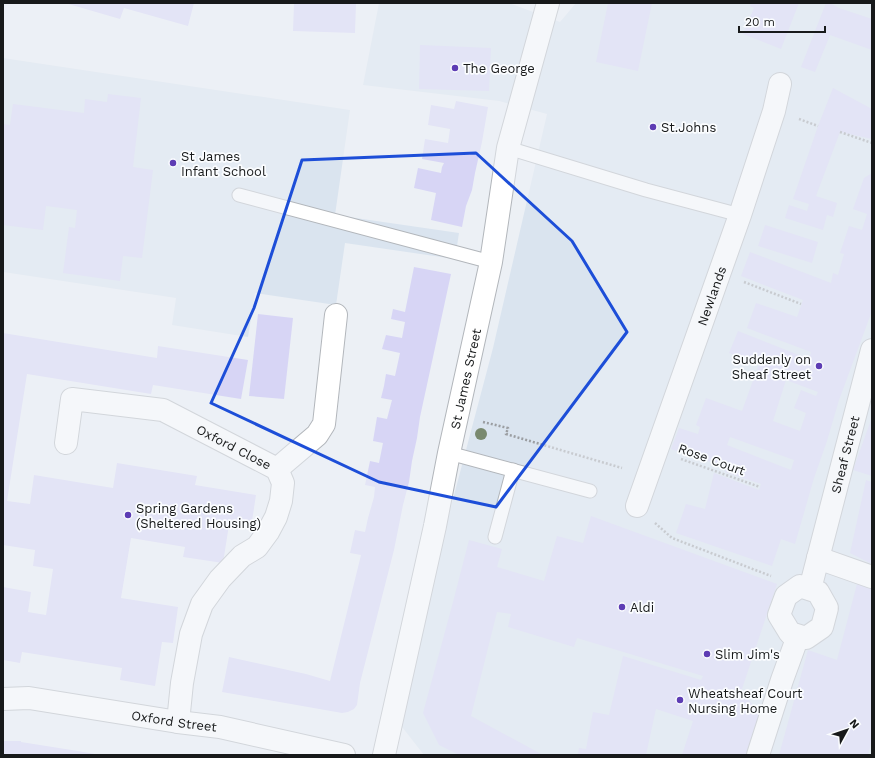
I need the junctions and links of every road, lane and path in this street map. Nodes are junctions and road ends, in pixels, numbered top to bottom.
1 (548, 3) edge
2 (780, 84) dead end
3 (840, 132) dead end
4 (872, 143) edge
5 (508, 148) junction
6 (239, 195) dead end
7 (740, 215) junction
8 (491, 262) junction
9 (720, 272) junction
10 (801, 304) dead end
11 (336, 315) dead end
12 (872, 350) edge
13 (66, 442) dead end
14 (657, 450) junction
15 (449, 453) junction
16 (277, 469) junction
17 (513, 470) junction
18 (760, 487) dead end
19 (590, 491) dead end
20 (637, 506) dead end
21 (495, 537) dead end
22 (818, 558) junction
23 (872, 577) edge
24 (810, 589) junction
25 (798, 636) junction
26 (3, 699) edge
27 (178, 722) junction
28 (344, 755) edge
29 (384, 755) edge
30 (758, 755) edge

1 - 5 street, St James Street
2 - 7 street, Newlands
3 - 4 path
5 - 7 lane
5 - 8 street, St James Street
6 - 8 lane
7 - 9 street, Newlands
8 - 15 street, St James Street
9 - 10 path
9 - 14 street, Newlands
11 - 16 street
12 - 22 street, Sheaf Street
13 - 16 street, Oxford Close
14 - 18 path, Rose Court
14 - 20 street, Newlands
15 - 17 lane
15 - 29 street, St James Street
16 - 27 street, Oxford Close
17 - 19 lane
17 - 21 lane
22 - 23 street
22 - 24 street, Sheaf Street
24 - 25 street
24 - 25 street
25 - 30 street
26 - 27 street, Oxford Street
27 - 28 street, Oxford Street

